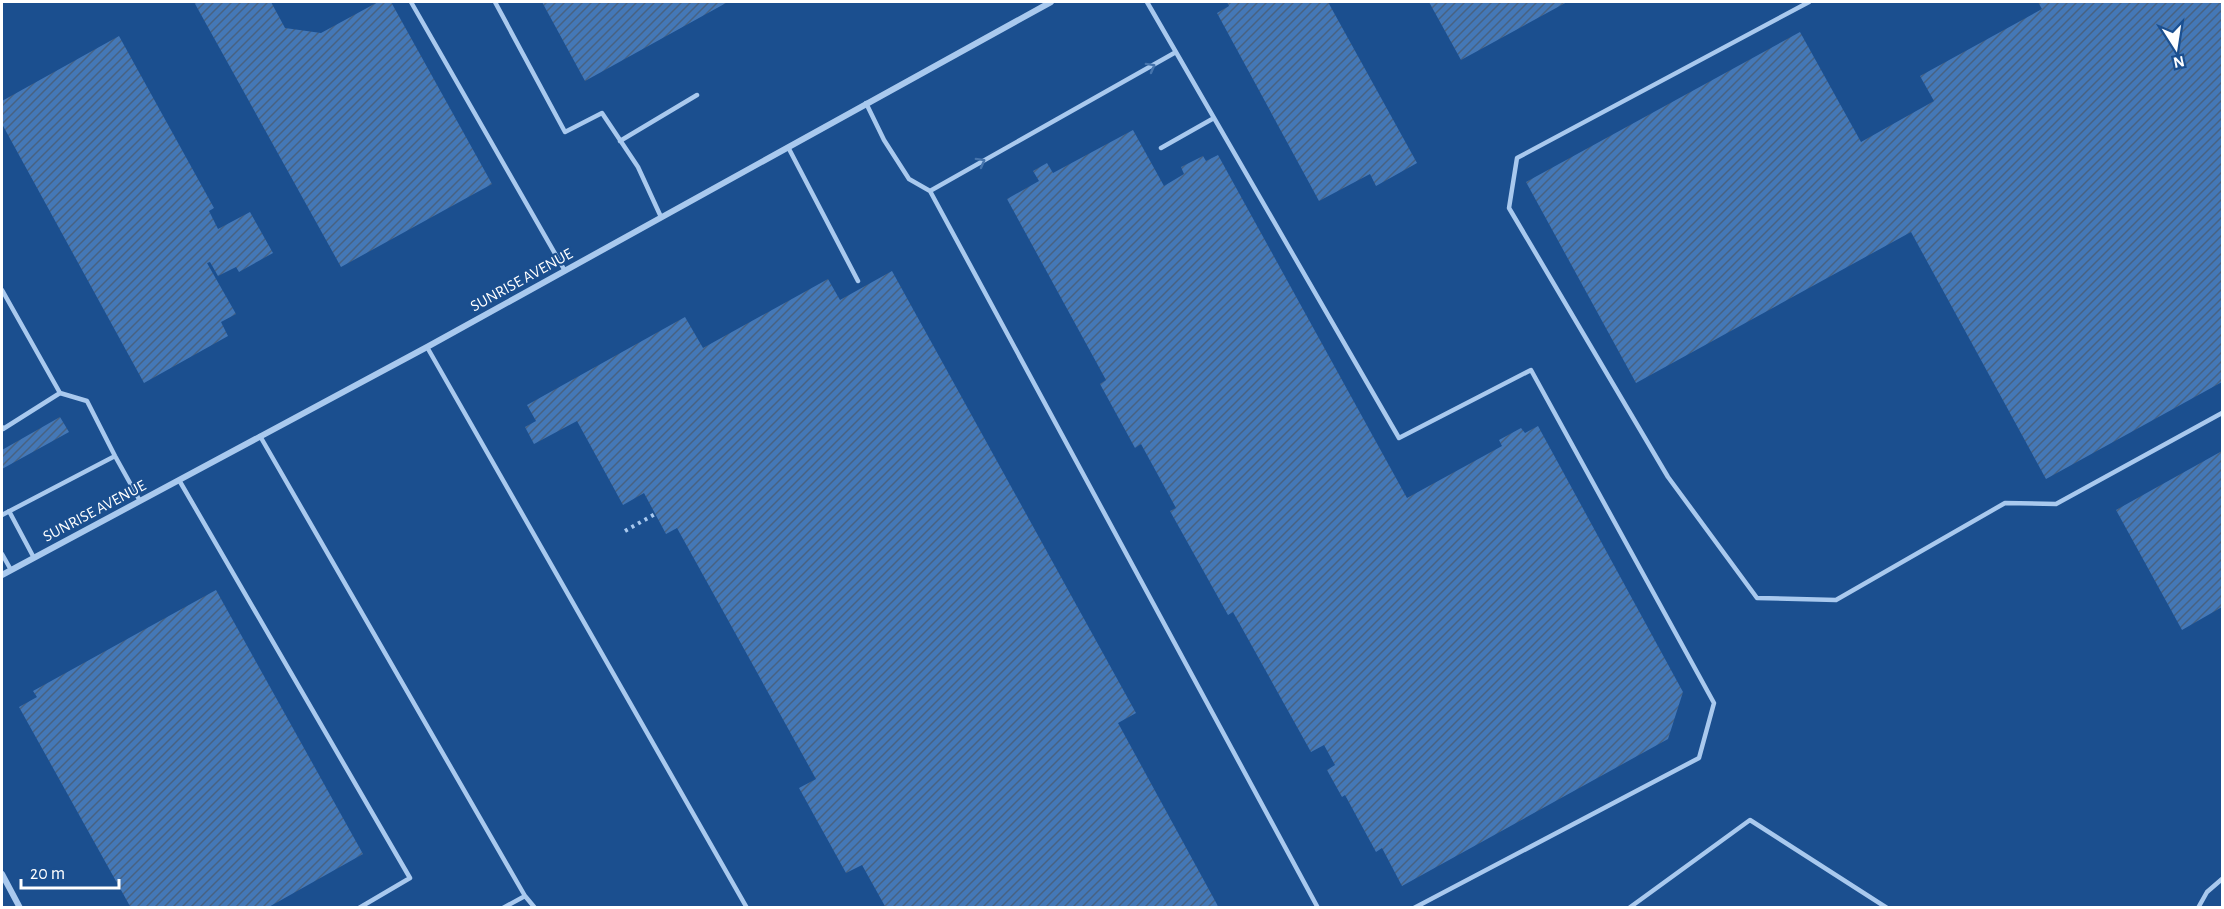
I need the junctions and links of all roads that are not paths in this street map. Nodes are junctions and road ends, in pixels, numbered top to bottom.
1 (411, 2) edge
2 (495, 2) edge
3 (1051, 2) edge
4 (1147, 2) edge
5 (1809, 2) edge
6 (1176, 52) junction
7 (696, 95) dead end
8 (866, 103) junction
9 (1214, 118) junction
10 (620, 141) junction
11 (788, 147) junction
12 (1161, 148) dead end
13 (930, 191) junction
14 (661, 217) junction
15 (565, 270) junction
16 (858, 281) dead end
17 (2, 290) edge
18 (427, 347) junction
19 (60, 393) junction
20 (2223, 413) edge
21 (2, 427) edge
22 (260, 436) junction
23 (115, 456) junction
24 (179, 480) junction
25 (140, 501) junction
26 (9, 511) junction
27 (2, 515) edge
28 (2, 554) edge
29 (34, 558) junction
30 (11, 570) junction
31 (2, 575) edge
32 (2, 874) edge
33 (2223, 879) edge
34 (525, 896) junction
35 (20, 908) edge
36 (359, 908) edge
37 (503, 908) edge
38 (535, 908) edge
39 (747, 908) edge
40 (1318, 908) edge
41 (1414, 908) edge
42 (1629, 908) edge
43 (1887, 908) edge
44 (2198, 908) edge

1 - 15 lane
2 - 10 lane
3 - 8 street, SUNRISE AVENUE
4 - 6 lane
5 - 20 lane
6 - 9 lane
13 -> 6 lane
7 - 10 lane
8 - 11 street, SUNRISE AVENUE
8 - 13 lane
9 - 12 lane
9 - 41 lane
10 - 14 lane
11 - 14 street, SUNRISE AVENUE
11 - 16 lane
13 - 40 lane
14 - 15 street, SUNRISE AVENUE
15 - 18 street, SUNRISE AVENUE
17 - 19 lane
18 - 22 street, SUNRISE AVENUE
18 - 39 lane
19 - 21 lane
19 - 23 lane
22 - 24 street, SUNRISE AVENUE
22 - 34 lane
23 - 25 lane
23 - 26 lane
24 - 25 street, SUNRISE AVENUE
24 - 36 lane
25 - 29 street, SUNRISE AVENUE
26 - 27 lane
26 - 29 lane
28 - 30 lane
29 - 30 street, SUNRISE AVENUE
30 - 31 street, SUNRISE AVENUE
32 - 35 street
33 - 44 lane
34 - 37 lane
34 - 38 lane
42 - 43 lane

